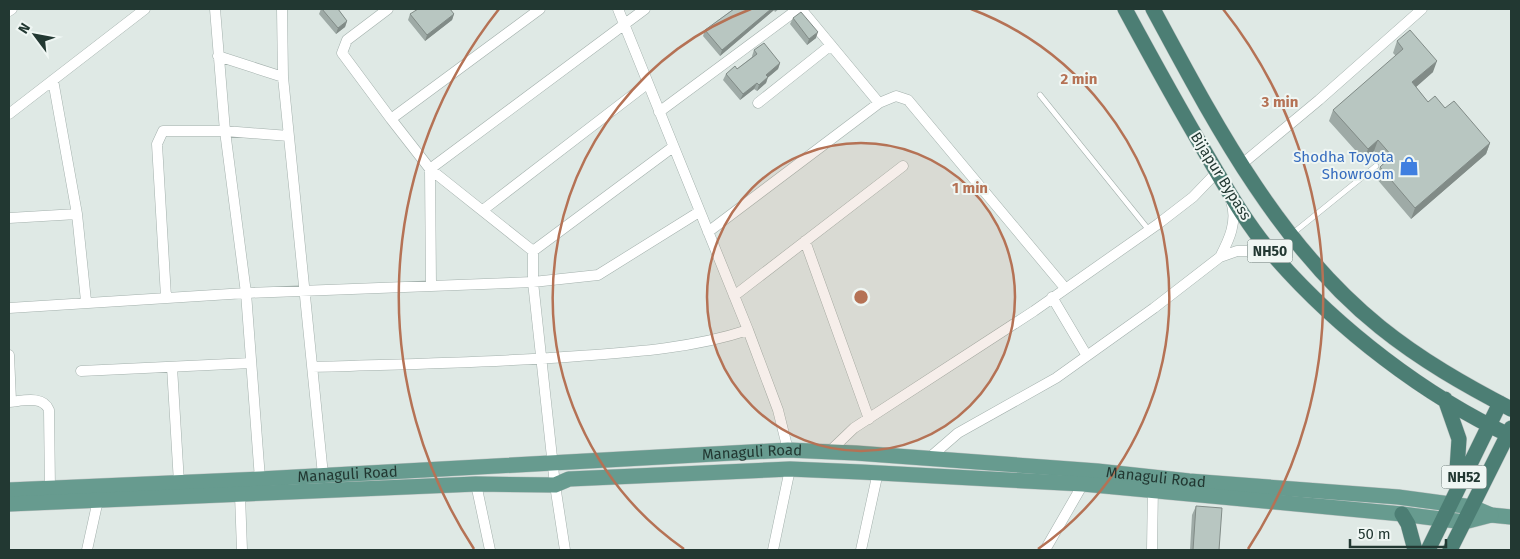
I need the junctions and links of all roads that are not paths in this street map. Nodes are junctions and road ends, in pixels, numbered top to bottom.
1 (145, 9) edge
2 (215, 9) edge
3 (282, 9) edge
4 (388, 9) edge
5 (540, 9) edge
6 (618, 9) edge
7 (646, 9) edge
8 (800, 9) edge
9 (1125, 9) edge
10 (1153, 9) edge
11 (1422, 9) edge
12 (624, 24) junction
13 (831, 45) junction
14 (218, 56) junction
15 (283, 78) junction
16 (53, 80) junction
17 (646, 84) junction
18 (1040, 95) dead end
19 (758, 103) dead end
20 (879, 103) junction
21 (659, 112) junction
22 (9, 114) edge
23 (391, 120) junction
24 (225, 131) junction
25 (289, 136) junction
26 (673, 147) junction
27 (1242, 164) junction
28 (903, 166) dead end
29 (1376, 166) dead end
30 (430, 169) junction
31 (1217, 172) junction
32 (1228, 190) junction
33 (483, 210) junction
34 (699, 212) junction
35 (77, 214) junction
36 (9, 218) edge
37 (1148, 229) junction
38 (708, 232) junction
39 (1292, 235) junction
40 (805, 241) junction
41 (533, 251) junction
42 (1274, 256) junction
43 (1220, 257) junction
44 (533, 282) junction
45 (431, 286) junction
46 (1066, 288) junction
47 (305, 291) junction
48 (246, 293) junction
49 (734, 296) junction
50 (166, 297) junction
51 (1052, 297) junction
52 (86, 301) junction
53 (9, 308) edge
54 (748, 330) junction
55 (9, 354) edge
56 (1087, 356) junction
57 (542, 359) junction
58 (251, 363) junction
59 (172, 367) junction
60 (313, 367) junction
61 (81, 371) dead end
62 (1445, 399) junction
63 (10, 402) edge
64 (1506, 406) edge
65 (868, 419) junction
66 (1490, 426) junction
67 (1510, 433) edge
68 (788, 450) junction
69 (830, 451) junction
70 (1511, 454) edge
71 (928, 459) junction
72 (552, 463) junction
73 (1491, 468) junction
74 (790, 469) junction
75 (878, 472) junction
76 (323, 475) junction
77 (260, 479) junction
78 (179, 483) junction
79 (476, 484) junction
80 (1083, 484) junction
81 (555, 485) junction
82 (1153, 485) junction
83 (50, 489) junction
84 (9, 490) edge
85 (240, 495) junction
86 (98, 500) junction
87 (1453, 500) junction
88 (9, 504) edge
89 (1472, 507) junction
90 (1402, 514) junction
91 (1491, 515) junction
92 (1511, 517) edge
93 (1442, 519) junction
94 (1464, 522) junction
95 (86, 550) edge
96 (242, 550) edge
97 (490, 550) edge
98 (565, 550) edge
99 (774, 550) edge
100 (861, 550) edge
101 (1045, 550) edge
102 (1152, 550) edge
103 (1415, 550) edge
104 (1428, 550) edge
105 (1450, 550) edge

1 - 16 street
2 - 14 street
3 - 15 street
4 - 23 street
5 - 23 street
6 - 12 street
7 - 12 street
8 - 13 street
8 - 21 street
9 - 31 highway, Bijapur Bypass / NH50
10 - 27 highway, Bijapur Bypass / NH50
11 - 27 street
12 - 17 street
12 - 30 street
13 - 19 street
13 - 20 street
14 - 15 street
14 - 24 street
15 - 25 street
16 - 22 street
16 - 35 street
17 - 21 street
17 - 33 street
18 - 37 lane
20 - 38 street
20 - 46 street
21 - 26 street
23 - 30 street
24 - 25 street
24 - 48 street
24 - 50 street
25 - 47 street
26 - 34 street
26 - 41 street
27 - 39 highway, Bijapur Bypass / NH50
28 - 40 street
29 - 39 lane
30 - 33 street
30 - 45 street
31 - 32 highway, Bijapur Bypass / NH50
31 - 37 street
32 - 42 highway, Bijapur Bypass / NH50
32 - 43 street
33 - 41 street
34 - 38 street
34 - 44 street
35 - 36 street
35 - 52 street
37 - 46 street
38 - 49 street
39 - 64 highway, Bijapur Bypass / NH50
40 - 49 street
40 - 65 street
41 - 44 street
42 - 43 street
42 - 62 highway, Bijapur Bypass / NH50
43 - 56 street
44 - 45 street
44 - 57 street
45 - 47 street
46 - 51 street
47 - 48 street
47 - 60 street
48 - 50 street
48 - 58 street
49 - 54 street
50 - 52 street
51 - 56 street
51 - 65 street
52 - 53 street
54 - 57 street
54 - 68 street
55 - 63 street
56 - 71 street
57 - 60 street
57 - 72 street
58 - 59 street
58 - 77 street
59 - 61 street
59 - 78 street
60 - 76 street
62 - 66 highway, Bijapur Bypass / NH50
62 - 87 highway
63 - 83 street
64 - 66 highway, Bijapur Bypass / NH52
65 - 69 street
66 - 67 highway, Bijapur Bypass / NH50
66 - 87 highway, Bijapur Bypass / NH52
67 - 73 highway, Bijapur Bypass / NH52
68 - 69 main road, Managuli Road
68 - 72 main road, Managuli Road
69 - 71 main road, Managuli Road
70 - 73 highway
71 - 82 main road, Managuli Road
72 - 76 main road, Managuli Road
72 - 81 street
73 - 89 highway, Bijapur Bypass / NH52
74 - 75 main road, Managuli Road
74 - 81 main road, Managuli Road
74 - 99 street
75 - 80 main road, Managuli Road
75 - 100 street
76 - 77 main road, Managuli Road
77 - 78 main road, Managuli Road
78 - 83 main road, Managuli Road
79 - 81 main road, Managuli Road
79 - 85 main road, Managuli Road
79 - 97 street
80 - 82 main road, Managuli Road
80 - 101 street
81 - 98 street
82 - 87 main road, Managuli Road
82 - 90 main road, Managuli Road
82 - 102 street
83 - 84 main road, Managuli Road
85 - 86 main road, Managuli Road
85 - 96 street
86 - 88 main road, Managuli Road
86 - 95 street
87 - 89 main road, Managuli Road
87 - 93 highway, Bijapur Bypass / NH52
89 - 91 main road, Managuli Road
89 - 94 highway, Bijapur Bypass / NH52
90 - 93 main road, Managuli Road
90 - 103 highway
91 - 92 main road, Managuli Road
91 - 94 main road, Managuli Road
93 - 94 main road, Managuli Road
93 - 104 highway, Bijapur Bypass / NH52
94 - 105 highway, Bijapur Bypass / NH52

